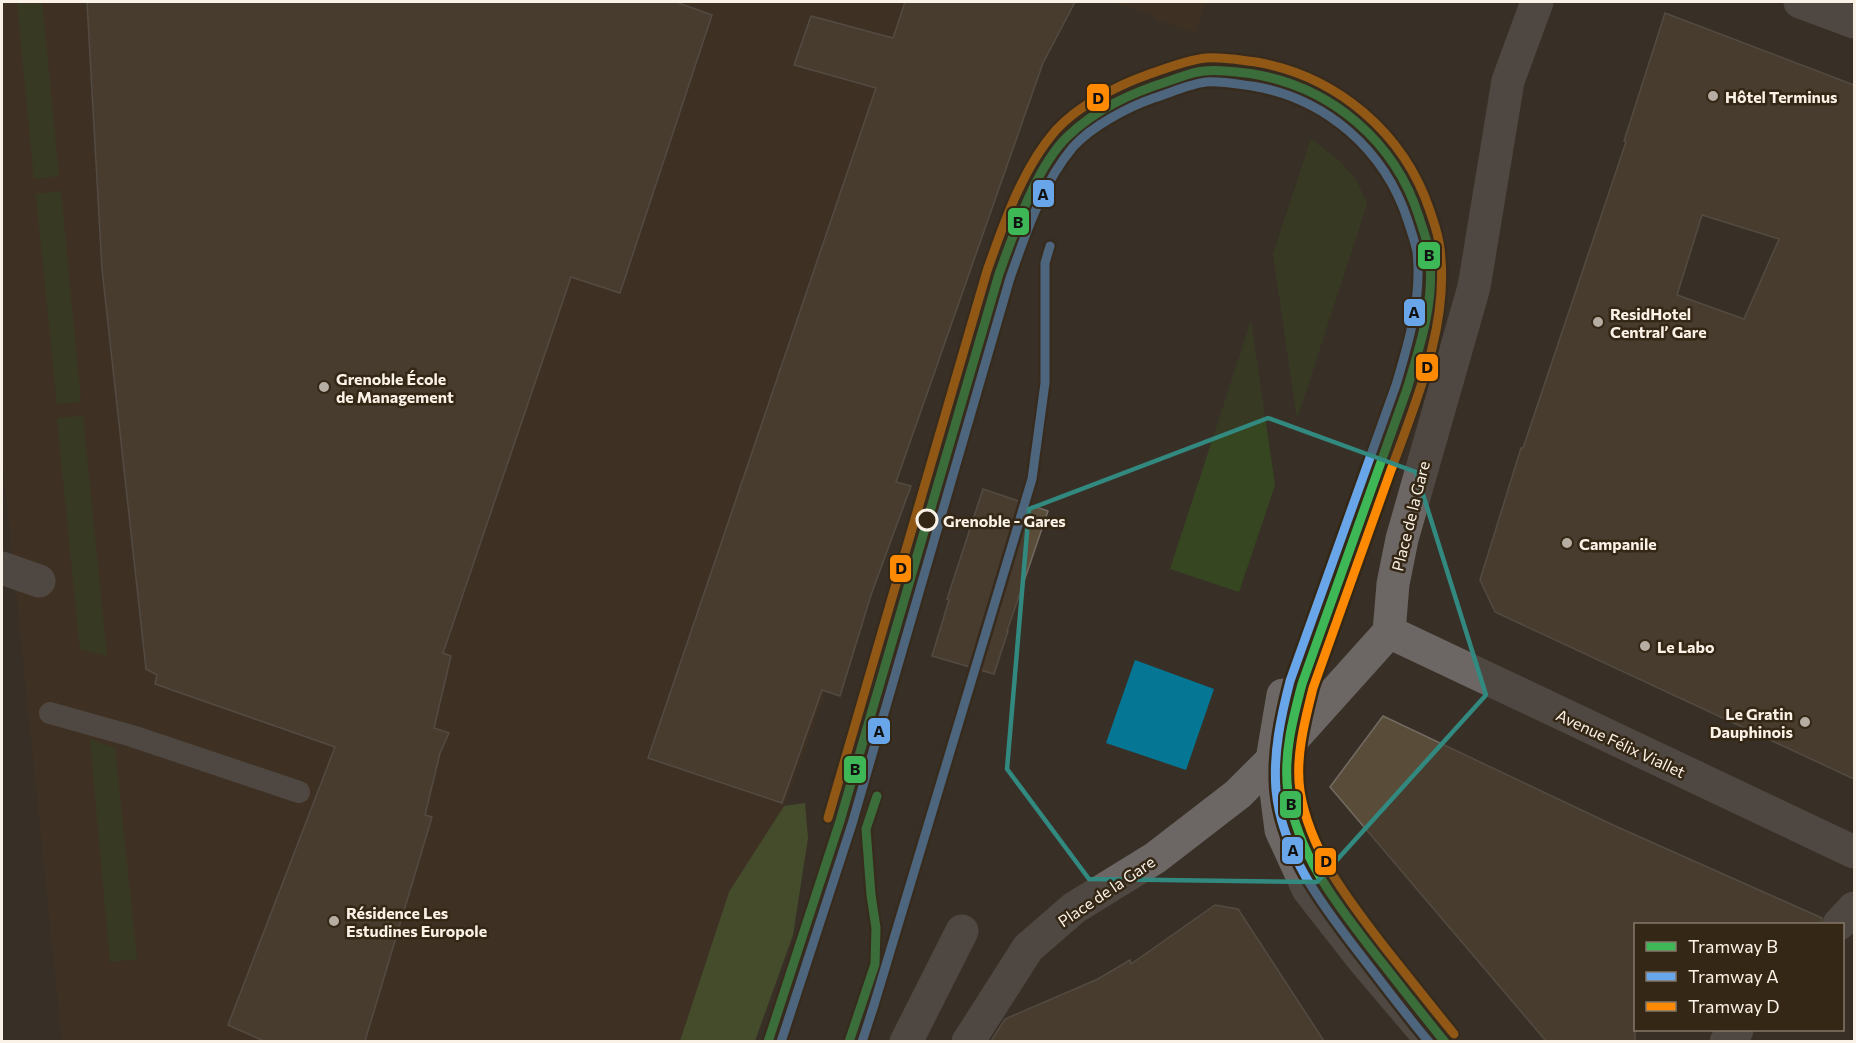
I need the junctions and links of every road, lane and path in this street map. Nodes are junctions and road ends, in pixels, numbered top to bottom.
1 (1537, 2) edge
2 (1800, 2) edge
3 (1854, 22) edge
4 (2, 568) edge
5 (39, 581) dead end
6 (1389, 632) junction
7 (1283, 695) dead end
8 (50, 714) dead end
9 (1272, 760) junction
10 (300, 792) dead end
11 (1854, 852) edge
12 (1854, 908) edge
13 (1840, 923) edge
14 (962, 931) dead end
15 (906, 1041) edge
16 (968, 1041) edge
17 (1433, 1041) edge

1 - 6 street, Place de la Gare
2 - 3 street
4 - 5 street
6 - 9 street, Place de la Gare
6 - 11 street, Avenue Félix Viallet
7 - 9 street
8 - 10 lane
9 - 16 street, Place de la Gare
9 - 17 street
12 - 13 street
14 - 15 street

